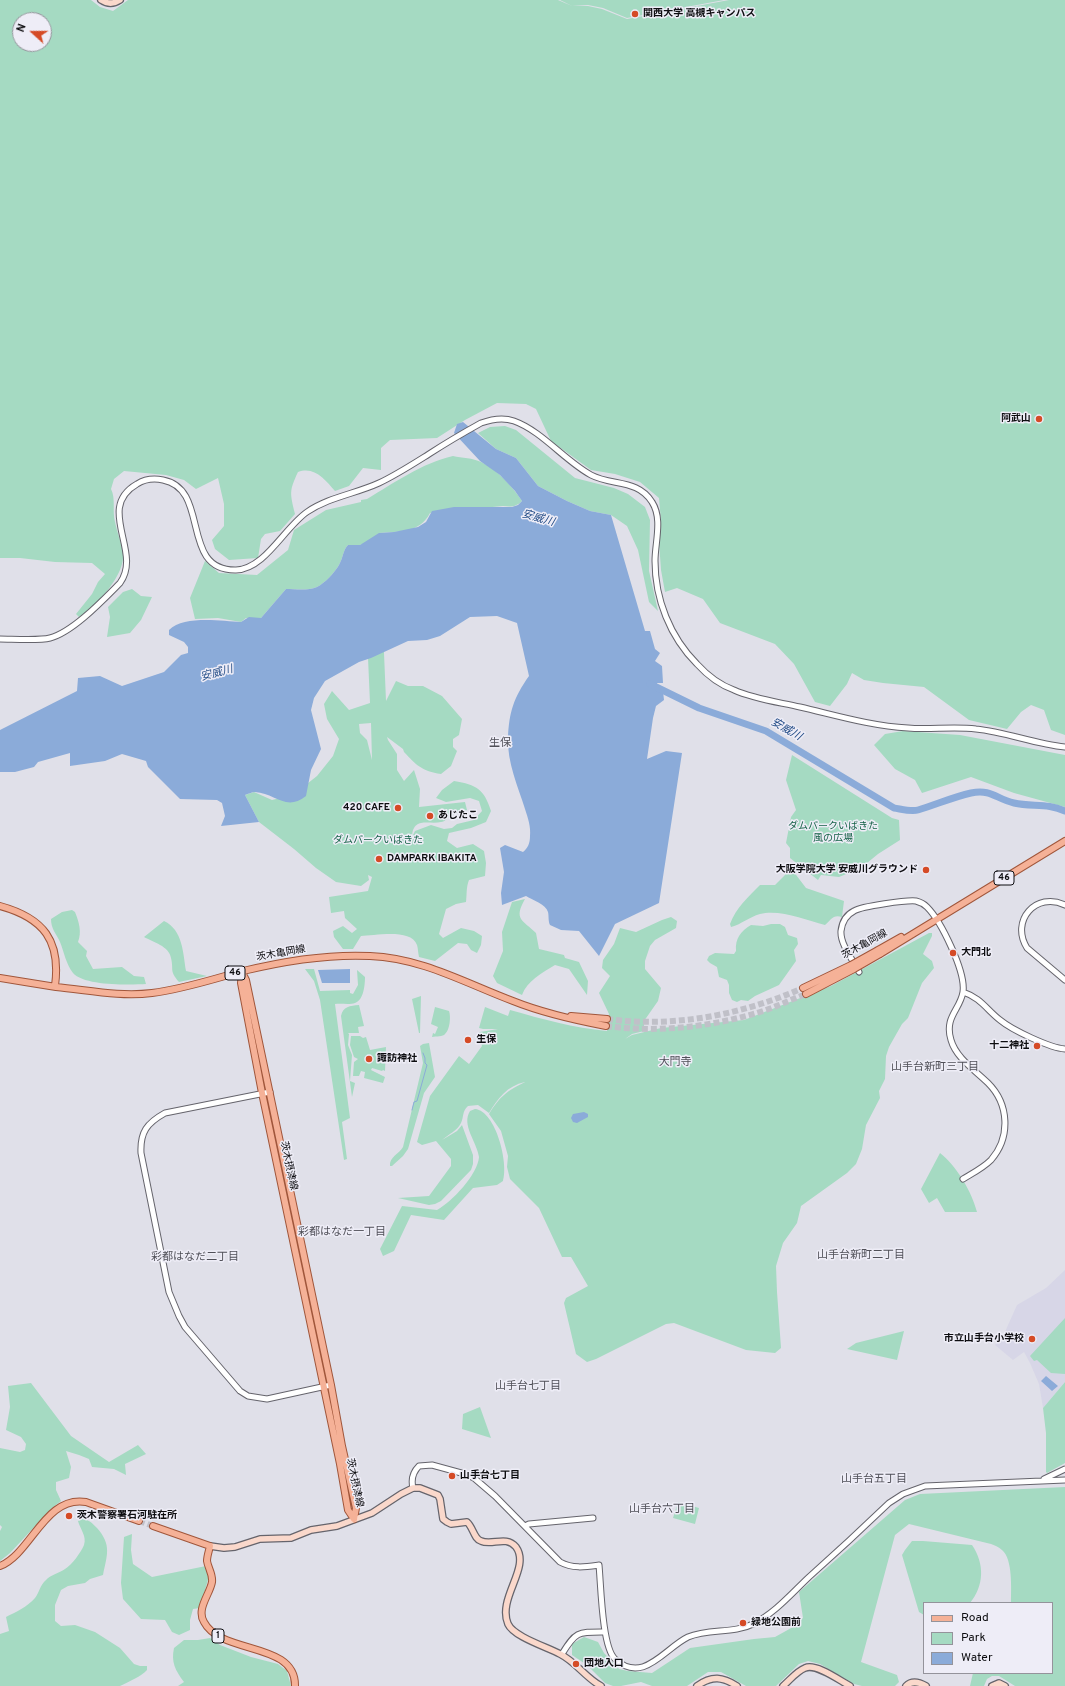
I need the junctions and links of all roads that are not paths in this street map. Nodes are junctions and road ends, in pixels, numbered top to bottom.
1 (101, 0) edge
2 (120, 0) edge
3 (0, 639) edge
4 (1065, 747) edge
5 (1065, 841) edge
6 (1065, 904) edge
7 (0, 906) edge
8 (936, 920) junction
9 (855, 969) junction
10 (242, 972) junction
11 (0, 978) edge
12 (1065, 980) edge
13 (55, 986) junction
14 (804, 991) tunnel mouth
15 (963, 992) junction
16 (582, 1019) junction
17 (607, 1019) tunnel mouth
18 (606, 1026) tunnel mouth
19 (1065, 1049) edge
20 (270, 1092) junction
21 (262, 1093) junction
22 (963, 1179) dead end
23 (331, 1385) junction
24 (323, 1387) junction
25 (1065, 1469) edge
26 (1065, 1480) edge
27 (1039, 1481) junction
28 (413, 1488) junction
29 (593, 1518) dead end
30 (354, 1519) junction
31 (139, 1521) tunnel mouth
32 (153, 1526) tunnel mouth
33 (525, 1526) junction
34 (210, 1546) junction
35 (0, 1566) edge
36 (605, 1632) junction
37 (562, 1654) junction
38 (295, 1686) edge
39 (601, 1686) edge
40 (697, 1686) edge
41 (737, 1686) edge
42 (783, 1686) edge
43 (850, 1686) edge
44 (906, 1686) edge
45 (926, 1686) edge
46 (992, 1686) edge
47 (1005, 1686) edge

1 - 2 main road
3 - 4 street
5 - 8 main road, 茨木亀岡線 / 46
6 - 12 street
7 - 13 main road
8 - 9 main road, 茨木亀岡線 / 46, bridge
8 - 9 street
8 - 15 street
9 - 14 main road, 茨木亀岡線 / 46
10 - 13 main road, 茨木亀岡線 / 46
10 - 16 main road, 茨木亀岡線 / 46
10 - 20 main road, 茨木摂津線
10 - 21 main road, 茨木摂津線
11 - 13 main road
15 - 19 street
15 - 22 street
16 - 17 main road, 茨木亀岡線 / 46
16 - 18 main road, 茨木亀岡線 / 46
20 - 21 street
20 - 23 main road, 茨木摂津線
21 - 24 main road, 茨木摂津線
21 - 24 street
23 - 24 street
23 - 30 main road, 茨木摂津線
24 - 30 main road, 茨木摂津線
25 - 27 street
26 - 27 street
27 - 36 street
28 - 30 main road
28 - 33 street
28 - 37 main road
29 - 33 street
30 - 34 main road
31 - 35 main road
32 - 34 main road
33 - 36 street
34 - 38 main road, 1
36 - 37 street
37 - 39 main road
40 - 41 main road
42 - 43 main road
44 - 45 main road
46 - 47 main road

